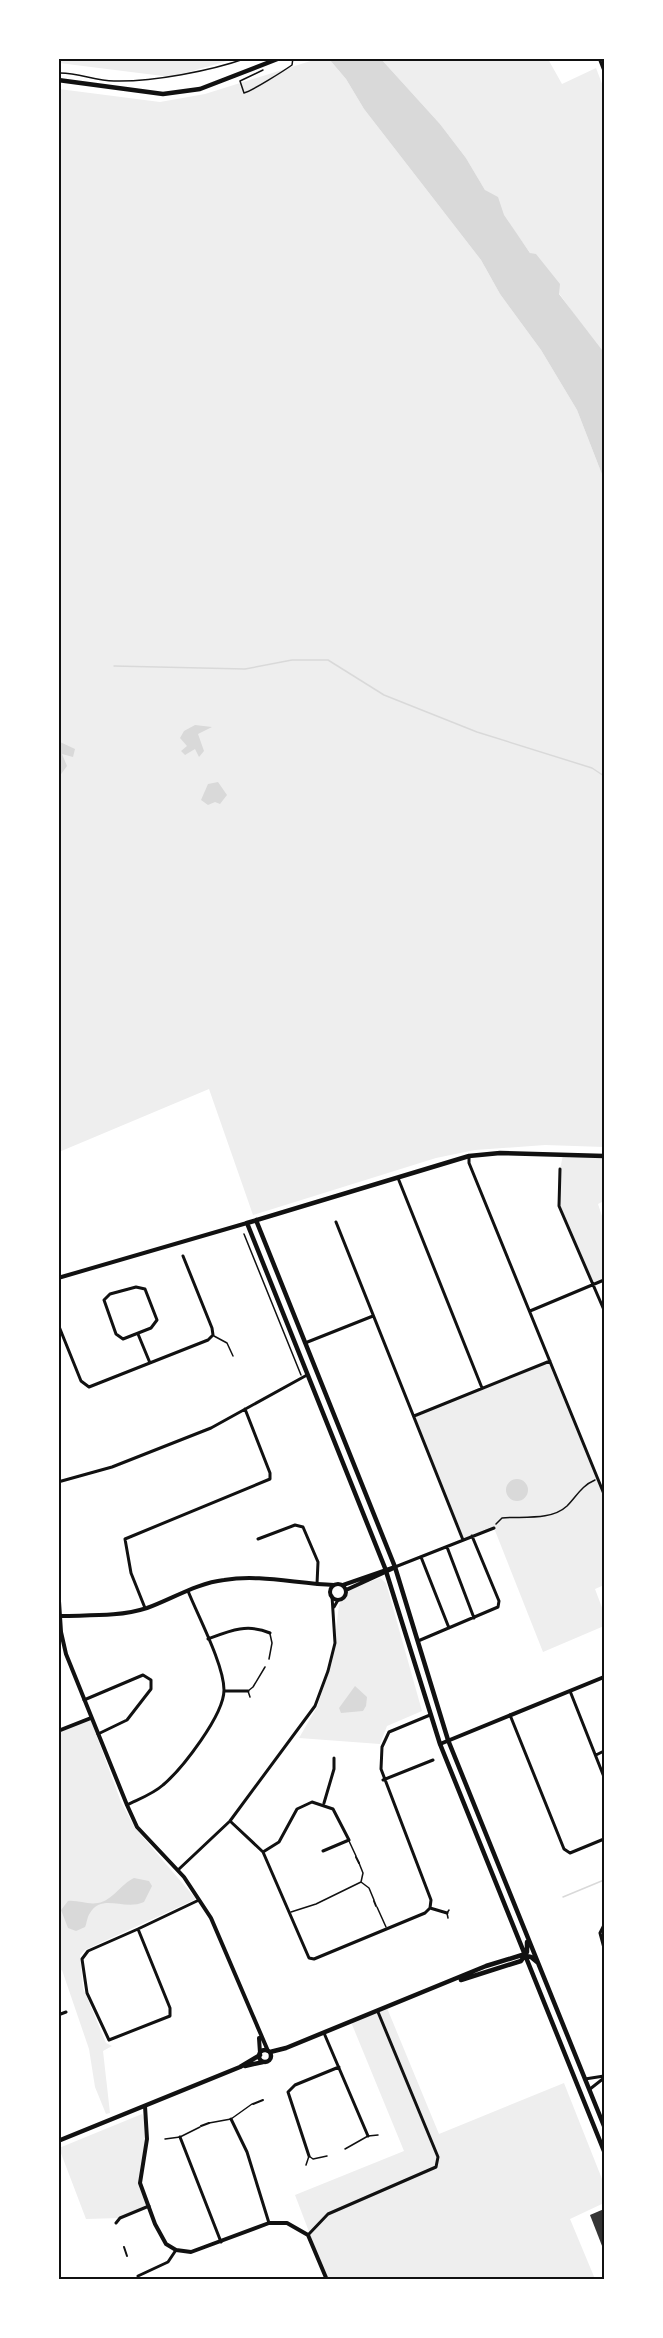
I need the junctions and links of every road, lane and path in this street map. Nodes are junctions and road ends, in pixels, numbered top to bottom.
1 (247, 58) edge
2 (293, 58) edge
3 (599, 58) edge
4 (279, 59) edge
5 (264, 70) dead end
6 (604, 71) edge
7 (58, 73) edge
8 (58, 80) edge
9 (469, 1156) junction
10 (604, 1156) edge
11 (560, 1169) dead end
12 (398, 1178) junction
13 (256, 1220) junction
14 (336, 1222) dead end
15 (247, 1223) junction
16 (244, 1234) dead end
17 (183, 1256) dead end
18 (58, 1278) edge
19 (604, 1280) edge
20 (594, 1284) junction
21 (604, 1310) edge
22 (530, 1311) junction
23 (374, 1316) junction
24 (58, 1324) edge
25 (138, 1334) junction
26 (213, 1335) junction
27 (305, 1343) junction
28 (233, 1356) dead end
29 (550, 1360) junction
30 (150, 1363) junction
31 (304, 1376) junction
32 (482, 1388) junction
33 (245, 1409) junction
34 (414, 1416) junction
35 (598, 1479) junction
36 (58, 1482) edge
37 (602, 1483) edge
38 (604, 1494) edge
39 (494, 1528) joint
40 (472, 1536) junction
41 (258, 1539) dead end
42 (464, 1540) junction
43 (447, 1547) junction
44 (421, 1557) junction
45 (395, 1567) junction
46 (386, 1571) junction
47 (318, 1585) junction
48 (334, 1585) junction
49 (58, 1586) edge
50 (345, 1587) junction
51 (188, 1591) junction
52 (331, 1595) junction
53 (338, 1600) junction
54 (145, 1608) junction
55 (333, 1608) junction
56 (60, 1616) junction
57 (474, 1618) junction
58 (449, 1628) junction
59 (270, 1633) joint
60 (208, 1639) junction
61 (418, 1641) junction
62 (269, 1659) dead end
63 (266, 1667) dead end
64 (604, 1677) edge
65 (224, 1691) junction
66 (248, 1691) junction
67 (570, 1691) junction
68 (250, 1697) dead end
69 (84, 1700) junction
70 (430, 1715) junction
71 (510, 1715) junction
72 (91, 1718) junction
73 (58, 1731) edge
74 (98, 1734) junction
75 (448, 1740) junction
76 (440, 1744) junction
77 (604, 1751) edge
78 (596, 1755) junction
79 (334, 1758) dead end
80 (433, 1760) dead end
81 (604, 1777) edge
82 (383, 1780) junction
83 (324, 1804) junction
84 (127, 1805) junction
85 (230, 1821) junction
86 (604, 1839) edge
87 (349, 1840) junction
88 (323, 1851) dead end
89 (263, 1852) junction
90 (356, 1857) joint
91 (359, 1863) joint
92 (178, 1870) junction
93 (361, 1882) junction
94 (199, 1900) junction
95 (374, 1901) joint
96 (376, 1906) joint
97 (430, 1908) junction
98 (448, 1912) joint
99 (288, 1913) junction
100 (448, 1918) dead end
101 (604, 1925) edge
102 (386, 1928) junction
103 (138, 1929) junction
104 (526, 1934) junction
105 (604, 1948) edge
106 (525, 1955) junction
107 (539, 1965) junction
108 (66, 2012) dead end
109 (378, 2012) junction
110 (58, 2015) edge
111 (324, 2033) junction
112 (259, 2034) junction
113 (286, 2048) junction
114 (269, 2052) junction
115 (260, 2054) junction
116 (271, 2059) junction
117 (263, 2062) junction
118 (240, 2067) junction
119 (339, 2067) junction
120 (604, 2077) edge
121 (585, 2079) junction
122 (590, 2089) junction
123 (263, 2100) dead end
124 (253, 2104) joint
125 (146, 2106) junction
126 (139, 2108) junction
127 (231, 2119) junction
128 (145, 2120) junction
129 (209, 2123) joint
130 (201, 2126) joint
131 (604, 2126) edge
132 (378, 2135) dead end
133 (368, 2136) junction
134 (180, 2137) junction
135 (165, 2139) dead end
136 (58, 2141) edge
137 (345, 2149) dead end
138 (604, 2151) edge
139 (309, 2156) junction
140 (327, 2156) dead end
141 (306, 2165) dead end
142 (148, 2206) junction
143 (116, 2223) dead end
144 (269, 2223) junction
145 (308, 2235) junction
146 (221, 2242) junction
147 (123, 2247) dead end
148 (176, 2250) junction
149 (127, 2256) dead end
150 (138, 2276) dead end
151 (327, 2280) edge

1 - 7 path
2 - 5 path
3 - 6 street
4 - 8 main road
9 - 10 main road
9 - 12 main road
9 - 22 street
11 - 20 street
12 - 13 main road
12 - 32 street
13 - 15 main road
13 - 27 main road
14 - 23 street
15 - 18 street
15 - 31 main road
16 - 31 path
17 - 26 street
19 - 20 street
20 - 21 street
20 - 22 street
22 - 29 street
23 - 27 street
23 - 34 street
24 - 30 street
25 - 25 street
25 - 30 street
26 - 28 lane
26 - 30 street
27 - 45 main road
29 - 32 street
29 - 35 street
31 - 33 street
31 - 46 main road
32 - 34 street
33 - 36 street
33 - 54 street
34 - 42 street
35 - 37 street
35 - 39 path
37 - 38 street
39 - 40 street
40 - 42 street
40 - 57 street
41 - 47 street
42 - 43 street
43 - 44 street
43 - 57 street
44 - 45 street
44 - 58 street
45 - 46 street
45 - 61 main road
46 - 50 street
46 - 70 main road
47 - 48 street
47 - 51 street
47 - 52 street
48 - 50 street
48 - 52 street
49 - 56 street
50 - 53 street
51 - 54 street
51 - 60 street
52 - 53 street
52 - 55 street
53 - 55 street
54 - 56 street
55 - 85 street
56 - 69 street
57 - 58 street
58 - 61 street
59 - 60 street
59 - 62 lane
60 - 65 street
61 - 75 main road
63 - 66 lane
64 - 67 street
65 - 66 street
65 - 84 street
66 - 68 lane
67 - 71 street
67 - 78 street
69 - 72 street
69 - 74 street
70 - 76 main road
70 - 82 street
71 - 75 street
71 - 86 street
72 - 73 street
72 - 74 street
74 - 84 street
75 - 76 street
75 - 104 main road
76 - 106 main road
77 - 78 street
78 - 81 street
79 - 83 street
80 - 82 street
82 - 97 street
83 - 87 street
83 - 89 street
84 - 92 street
85 - 89 street
85 - 92 street
87 - 88 street
87 - 90 lane
89 - 99 street
90 - 91 street
91 - 93 lane
92 - 94 street
93 - 95 lane
93 - 99 lane
94 - 103 street
94 - 112 street
95 - 96 street
96 - 102 lane
97 - 98 street
97 - 102 street
98 - 100 lane
99 - 102 street
101 - 105 street
103 - 103 street
104 - 106 main road
104 - 107 main road
106 - 107 main road
106 - 109 main road
106 - 138 main road
107 - 121 main road
108 - 110 street
109 - 111 main road
109 - 145 street
111 - 113 main road
111 - 119 street
112 - 114 street
112 - 115 street
113 - 114 main road
113 - 116 main road
114 - 115 main road
114 - 116 main road
115 - 117 main road
115 - 118 main road
116 - 117 main road
117 - 118 main road
118 - 125 main road
119 - 133 street
119 - 139 street
120 - 121 street
120 - 122 street
121 - 122 main road
122 - 131 main road
123 - 124 street
124 - 127 lane
125 - 126 main road
125 - 128 street
126 - 128 street
126 - 136 main road
127 - 129 lane
127 - 144 street
128 - 142 street
129 - 130 street
130 - 134 lane
132 - 133 lane
133 - 137 lane
134 - 135 lane
134 - 146 street
139 - 140 lane
139 - 141 lane
142 - 143 street
142 - 148 street
144 - 145 street
144 - 146 street
145 - 151 street
146 - 148 street
147 - 149 street
148 - 150 street

